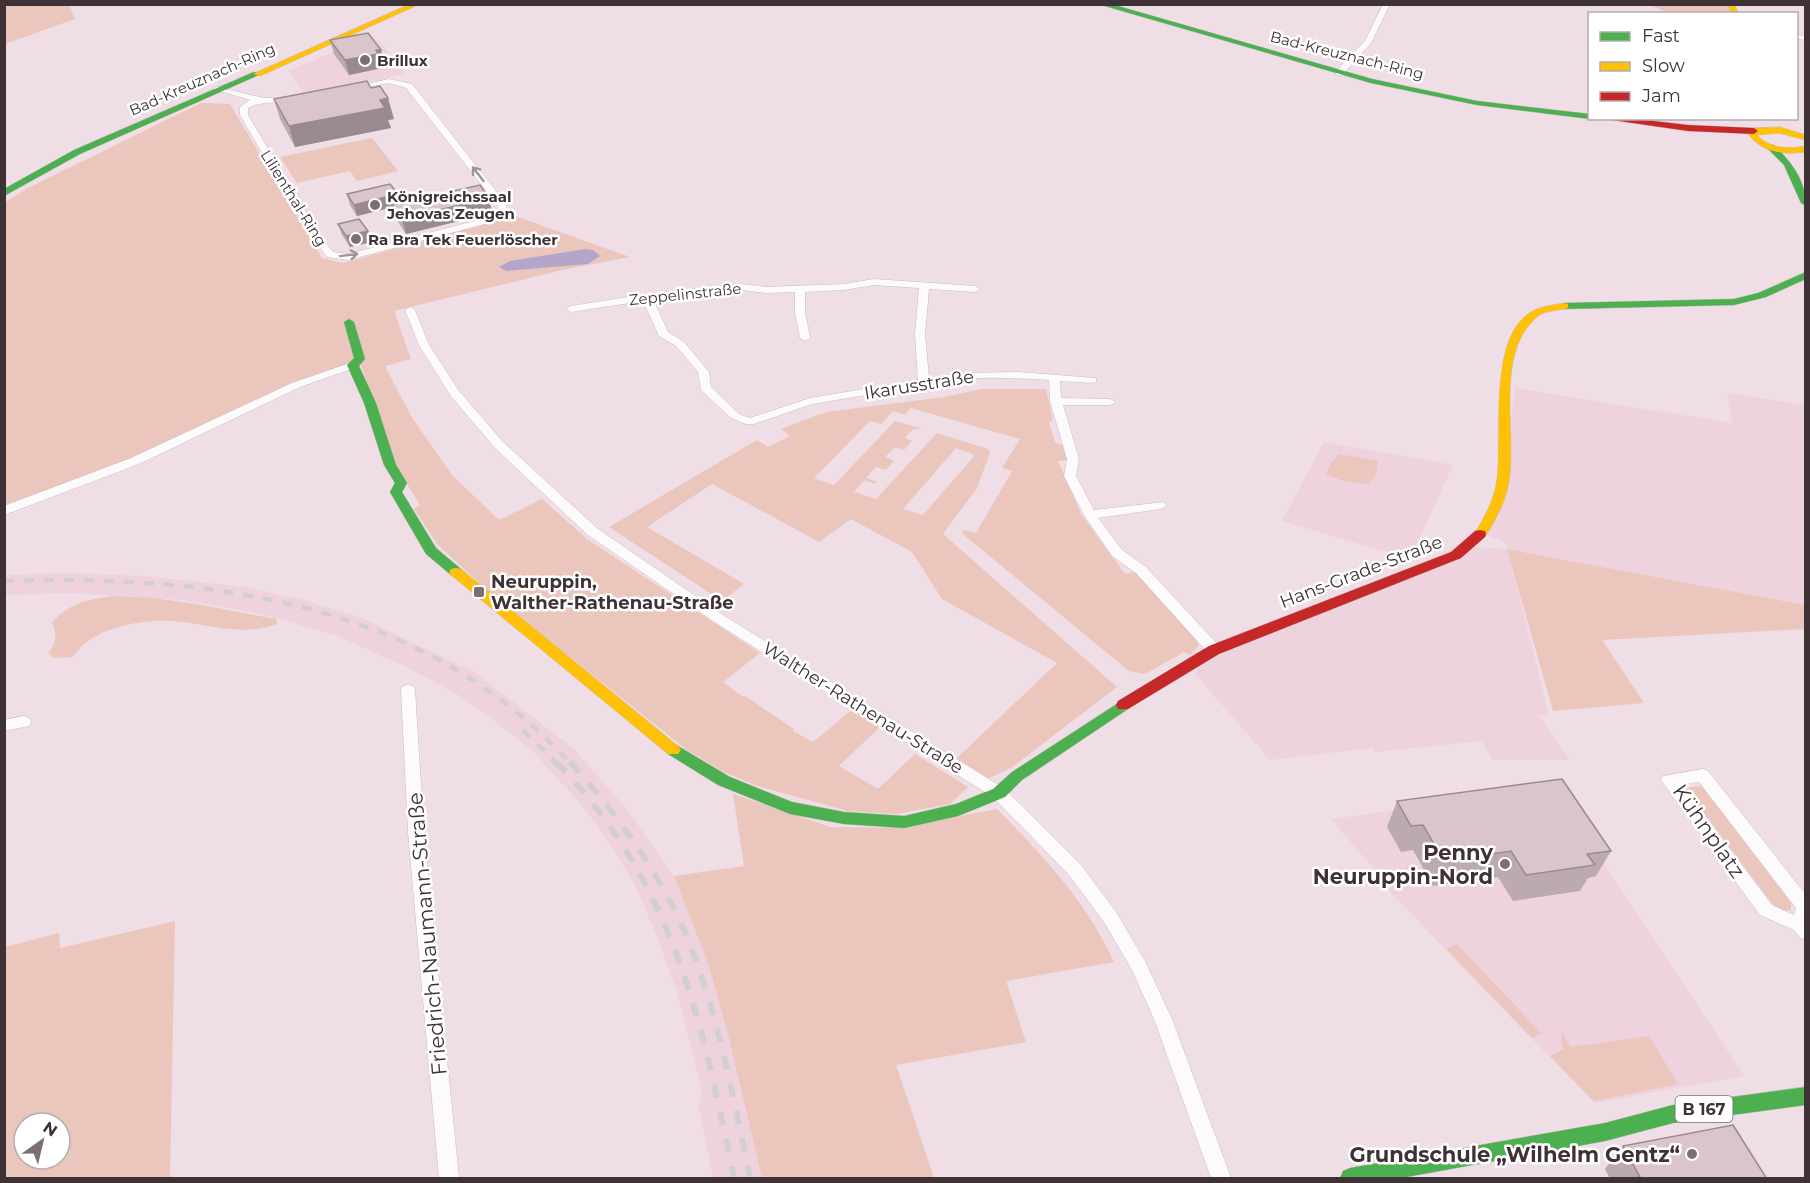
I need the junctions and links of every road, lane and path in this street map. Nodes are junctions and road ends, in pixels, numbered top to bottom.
1 (417, 4) edge
2 (1101, 4) edge
3 (1388, 4) edge
4 (1339, 73) junction
5 (218, 89) junction
6 (348, 89) edge
7 (308, 96) edge
8 (256, 100) junction
9 (1588, 117) edge
10 (1619, 120) edge
11 (1781, 120) edge
12 (1761, 130) edge
13 (1803, 141) edge
14 (1771, 147) junction
15 (1795, 174) junction
16 (4, 193) edge
17 (1806, 203) edge
18 (1806, 275) edge
19 (925, 285) junction
20 (800, 288) junction
21 (975, 288) dead end
22 (647, 297) junction
23 (571, 309) dead end
24 (410, 310) dead end
25 (349, 322) dead end
26 (805, 338) dead end
27 (353, 365) junction
28 (1053, 378) junction
29 (1092, 380) dead end
30 (924, 384) junction
31 (1056, 401) junction
32 (1110, 402) dead end
33 (1160, 505) dead end
34 (4, 511) edge
35 (1090, 514) junction
36 (1214, 650) junction
37 (408, 690) dead end
38 (24, 722) dead end
39 (4, 726) edge
40 (999, 793) junction
41 (1803, 929) edge
42 (1806, 1095) edge
43 (449, 1179) edge
44 (1221, 1179) edge
45 (1350, 1179) edge

1 - 5 main road, Bad-Kreuznach-Ring
2 - 4 main road, Bad-Kreuznach-Ring
3 - 4 street
4 - 9 main road, Bad-Kreuznach-Ring
5 - 8 street
5 - 16 main road, Bad-Kreuznach-Ring
8 -> 6 street, Lilienthal-Ring
7 - 8 street
10 - 12 main road
11 - 13 main road
12 - 13 main road
12 - 14 main road
13 - 14 main road
13 - 15 main road
14 - 15 main road
15 - 17 main road
18 - 36 main road, Hans-Grade-Straße
19 - 20 street, Zeppelinstraße
19 - 21 street, Zeppelinstraße
19 - 30 street
20 - 22 street, Zeppelinstraße
20 - 26 street
22 - 23 street, Zeppelinstraße
22 - 30 street, Ikarusstraße
24 - 40 street, Walther-Rathenau-Straße
25 - 27 main road
27 - 34 street
27 - 40 main road, Hans-Grade-Straße
28 - 29 street, Ikarusstraße
28 - 30 street, Ikarusstraße
28 - 31 street
31 - 32 street
31 - 35 street
33 - 35 street
35 - 36 street
36 - 40 main road, Hans-Grade-Straße
37 - 43 street, Friedrich-Naumann-Straße
38 - 39 street
40 - 44 street, Walther-Rathenau-Straße
41 - 41 street, Kühnplatz
42 - 45 main road, B 167

